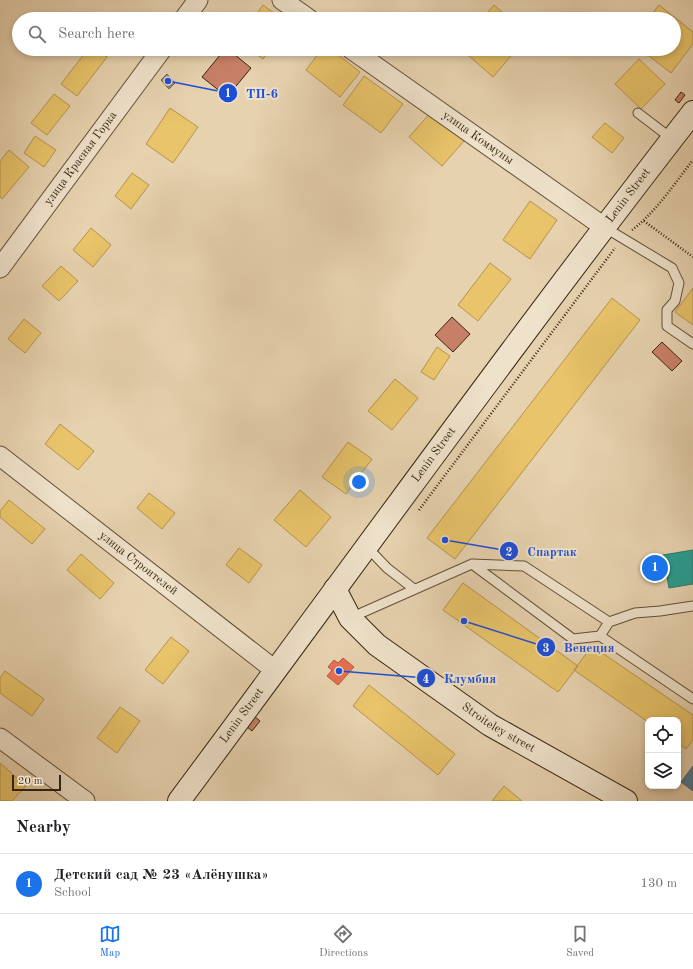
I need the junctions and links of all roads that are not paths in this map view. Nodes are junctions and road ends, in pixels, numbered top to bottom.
1 (198, 0) edge
2 (282, 0) edge
3 (189, 12) edge
4 (299, 12) edge
5 (157, 56) edge
6 (361, 56) edge
7 (693, 112) edge
8 (638, 113) dead end
9 (672, 139) junction
10 (604, 227) junction
11 (0, 268) edge
12 (693, 344) edge
13 (0, 456) edge
14 (366, 546) junction
15 (472, 564) junction
16 (335, 589) junction
17 (414, 589) junction
18 (693, 606) edge
19 (350, 618) junction
20 (609, 622) junction
21 (600, 636) junction
22 (276, 671) junction
23 (693, 699) edge
24 (0, 738) edge
25 (85, 801) edge
26 (179, 801) edge
27 (626, 801) edge

1 - 3 street
2 - 4 street
5 - 11 street, улица Красная Горка
6 - 10 street, улица Коммуны
7 - 9 main road, Lenin Street
8 - 9 lane
9 - 10 main road, Lenin Street
10 - 12 lane
10 - 14 main road, Lenin Street
13 - 22 street, улица Строителей
14 - 16 main road, Lenin Street
14 - 17 lane
15 - 17 lane
15 - 20 lane
15 - 21 lane
16 - 19 main road, Stroiteley street
16 - 22 main road, Lenin Street
17 - 19 lane
18 - 20 lane
19 - 27 main road, Stroiteley street
20 - 21 lane
21 - 23 lane
22 - 26 main road, Lenin Street
24 - 25 street

